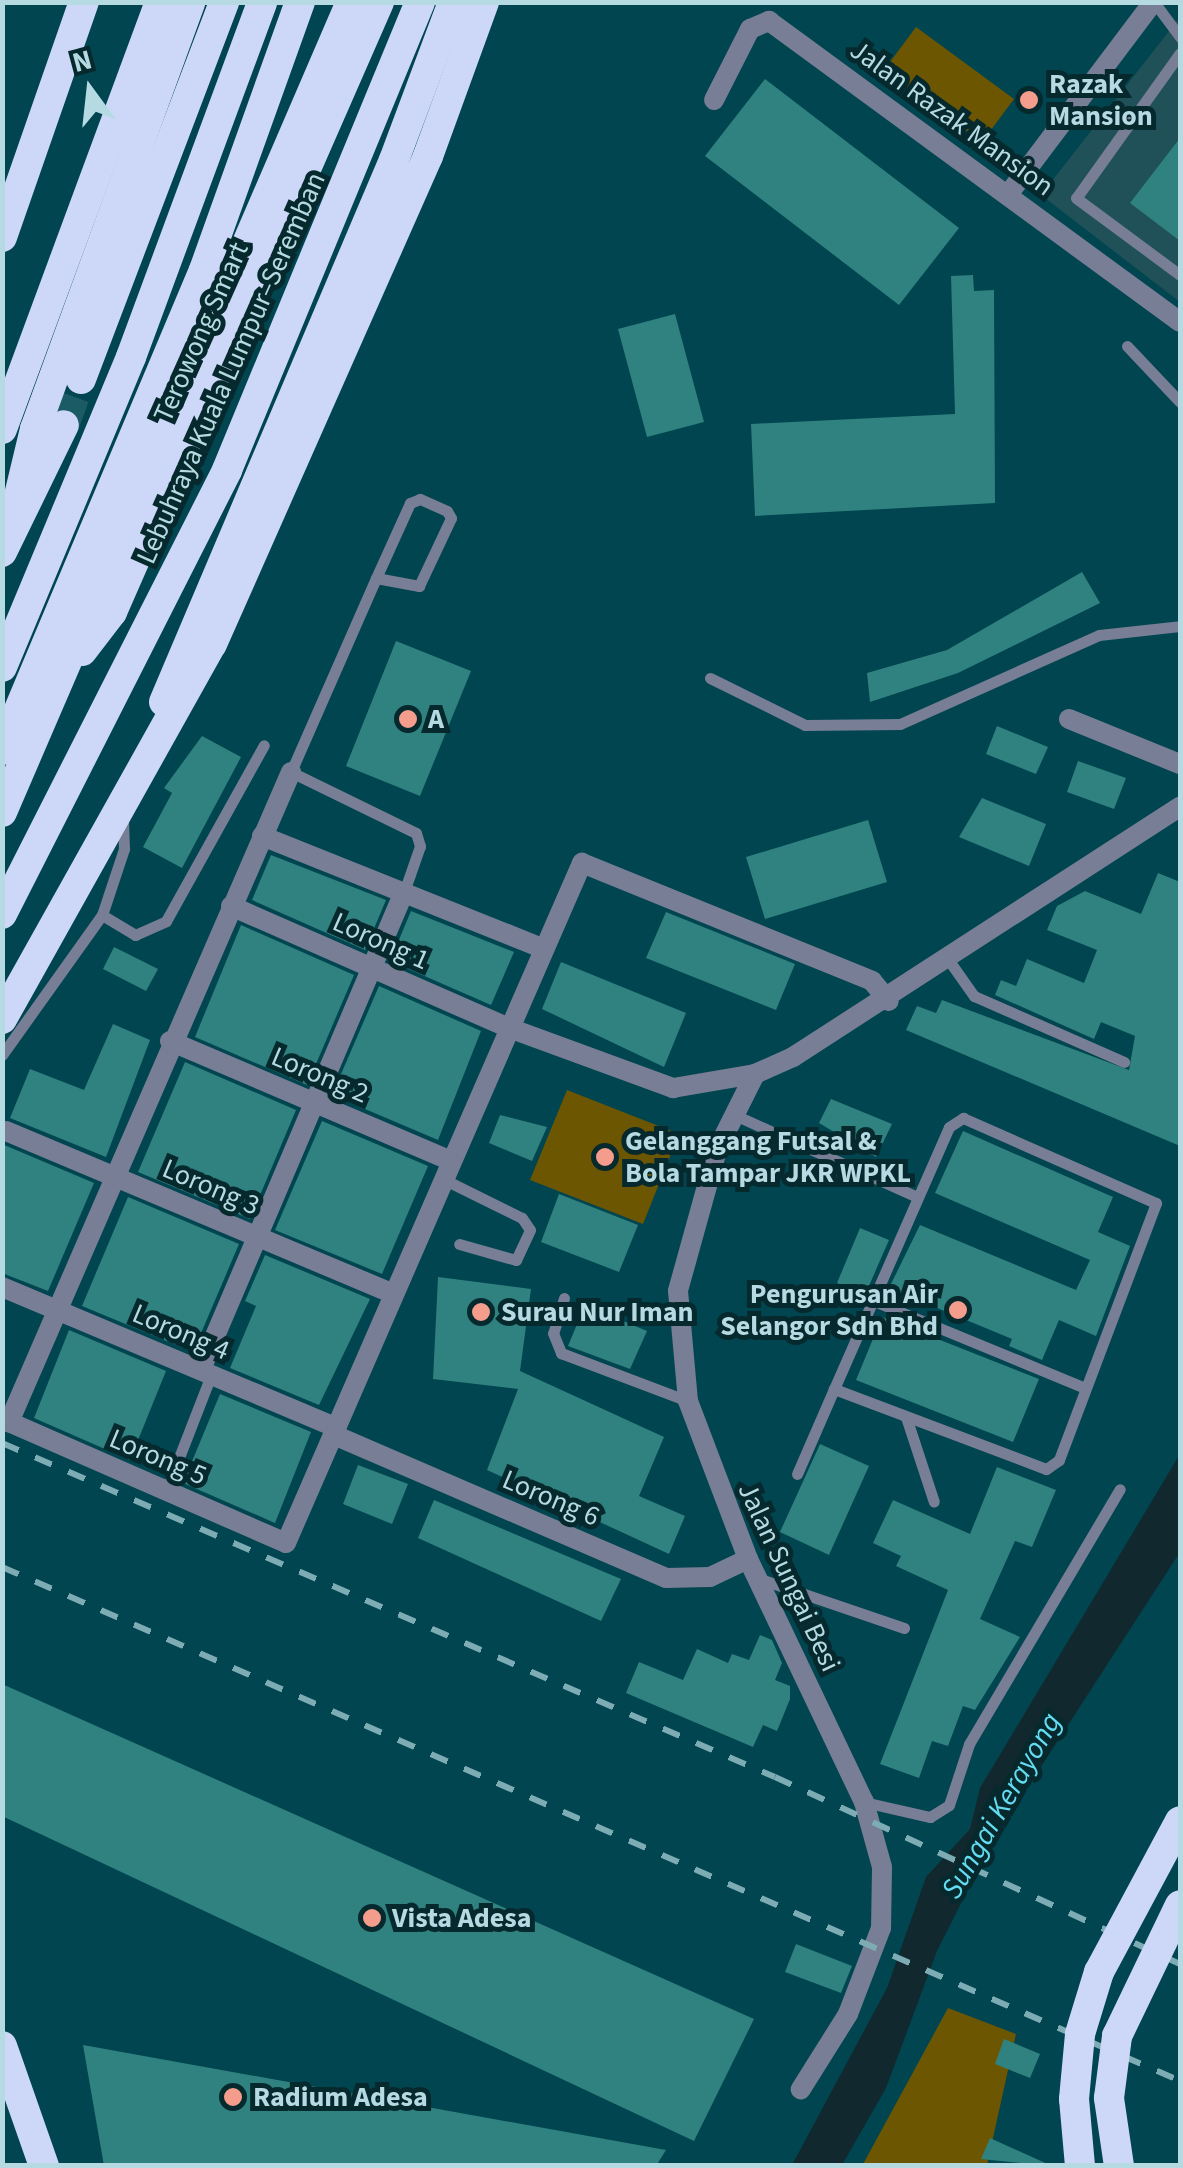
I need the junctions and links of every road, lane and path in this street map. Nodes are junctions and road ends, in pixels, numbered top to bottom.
1 (69, 2) edge
2 (84, 2) edge
3 (160, 2) edge
4 (190, 2) edge
5 (224, 2) edge
6 (262, 2) edge
7 (300, 2) edge
8 (322, 2) edge
9 (351, 2) edge
10 (378, 2) edge
11 (420, 2) edge
12 (453, 2) edge
13 (484, 2) edge
14 (1153, 2) edge
15 (1180, 33) edge
16 (1180, 54) edge
17 (714, 100) dead end
18 (267, 106) junction
19 (1010, 192) junction
20 (2, 194) edge
21 (2, 237) edge
22 (1180, 275) edge
23 (1180, 322) edge
24 (1127, 346) dead end
25 (82, 379) tunnel mouth
26 (1180, 402) edge
27 (64, 425) tunnel mouth
28 (2, 429) edge
29 (7, 541) edge
30 (376, 578) junction
31 (1180, 626) edge
32 (2, 667) edge
33 (62, 677) junction
34 (710, 678) dead end
35 (1069, 719) dead end
36 (264, 745) dead end
37 (2, 750) edge
38 (1180, 764) edge
39 (140, 770) junction
40 (291, 772) junction
41 (121, 803) junction
42 (1180, 807) edge
43 (2, 812) edge
44 (262, 836) junction
45 (404, 892) junction
46 (231, 906) junction
47 (2, 914) edge
48 (102, 916) junction
49 (539, 947) junction
50 (950, 962) junction
51 (372, 966) junction
52 (888, 1000) junction
53 (2, 1019) edge
54 (509, 1028) junction
55 (170, 1041) junction
56 (2, 1054) edge
57 (1124, 1062) dead end
58 (755, 1074) junction
59 (313, 1102) junction
60 (737, 1116) junction
61 (6, 1131) dead end
62 (445, 1169) junction
63 (115, 1176) junction
64 (917, 1197) junction
65 (256, 1236) junction
66 (460, 1244) dead end
67 (2, 1287) edge
68 (394, 1294) junction
69 (564, 1298) dead end
70 (874, 1301) junction
71 (60, 1310) junction
72 (206, 1372) junction
73 (1085, 1388) junction
74 (834, 1389) junction
75 (688, 1401) junction
76 (906, 1417) junction
77 (336, 1432) junction
78 (797, 1474) dead end
79 (1120, 1489) dead end
80 (166, 1490) junction
81 (934, 1502) dead end
82 (748, 1559) junction
83 (762, 1580) junction
84 (904, 1628) dead end
85 (864, 1802) junction
86 (1180, 1821) edge
87 (1180, 1905) edge
88 (2, 2046) edge
89 (801, 2089) dead end
90 (44, 2166) edge
91 (1080, 2166) edge
92 (1119, 2166) edge

1 - 20 highway
2 - 21 highway
3 - 28 highway
4 - 29 highway
5 - 25 highway
6 - 32 highway
7 - 18 highway, Terowong Smart
8 - 18 highway, Terowong Smart
9 - 33 highway, Terowong Smart
10 - 33 highway, Terowong Smart
11 - 47 highway, Lebuhraya Kuala Lumpur–Seremban
12 - 39 highway
13 - 39 highway
14 - 15 lane
14 - 19 street
16 - 22 lane
17 - 19 street, Jalan Razak Mansion
18 - 37 highway, Terowong Smart
19 - 23 street, Jalan Razak Mansion
24 - 26 lane
27 - 29 highway
30 - 30 lane
30 - 40 lane
31 - 34 lane
33 - 43 highway, Terowong Smart
35 - 38 street
36 - 48 lane
39 - 41 highway
40 - 44 street
40 - 45 lane
41 - 48 lane
41 - 53 highway
42 - 50 street
44 - 45 street
44 - 46 street
45 - 49 street
45 - 51 street
46 - 51 street, Lorong 1
46 - 55 street
48 - 56 lane
49 - 52 street
49 - 54 street
50 - 52 street
50 - 57 lane
51 - 54 street, Lorong 1
51 - 59 street
52 - 58 street
54 - 58 street
54 - 62 street
55 - 59 street, Lorong 2
55 - 63 street
58 - 60 street, Jalan Sungai Besi
59 - 62 street, Lorong 2
59 - 65 street
60 - 64 lane
60 - 75 street, Jalan Sungai Besi
61 - 63 street, Lorong 3
62 - 66 lane
62 - 68 street
63 - 65 street, Lorong 3
63 - 71 street
64 - 70 lane
64 - 73 lane
65 - 68 street, Lorong 3
65 - 72 street
67 - 71 street, Lorong 4
68 - 77 street
69 - 75 lane
70 - 73 lane
70 - 74 lane
71 - 72 street, Lorong 4
71 - 80 street, Lorong 5
72 - 77 street, Lorong 4
72 - 80 lane
73 - 76 lane
74 - 76 lane
74 - 78 lane
75 - 82 street, Jalan Sungai Besi
76 - 81 lane
77 - 80 street, Lorong 5
77 - 82 street, Lorong 6
79 - 85 lane
82 - 83 street, Jalan Sungai Besi
83 - 84 lane
83 - 85 street, Jalan Sungai Besi
85 - 89 street, Jalan Sungai Besi
86 - 91 highway, bridge
87 - 92 highway, bridge
88 - 90 highway

